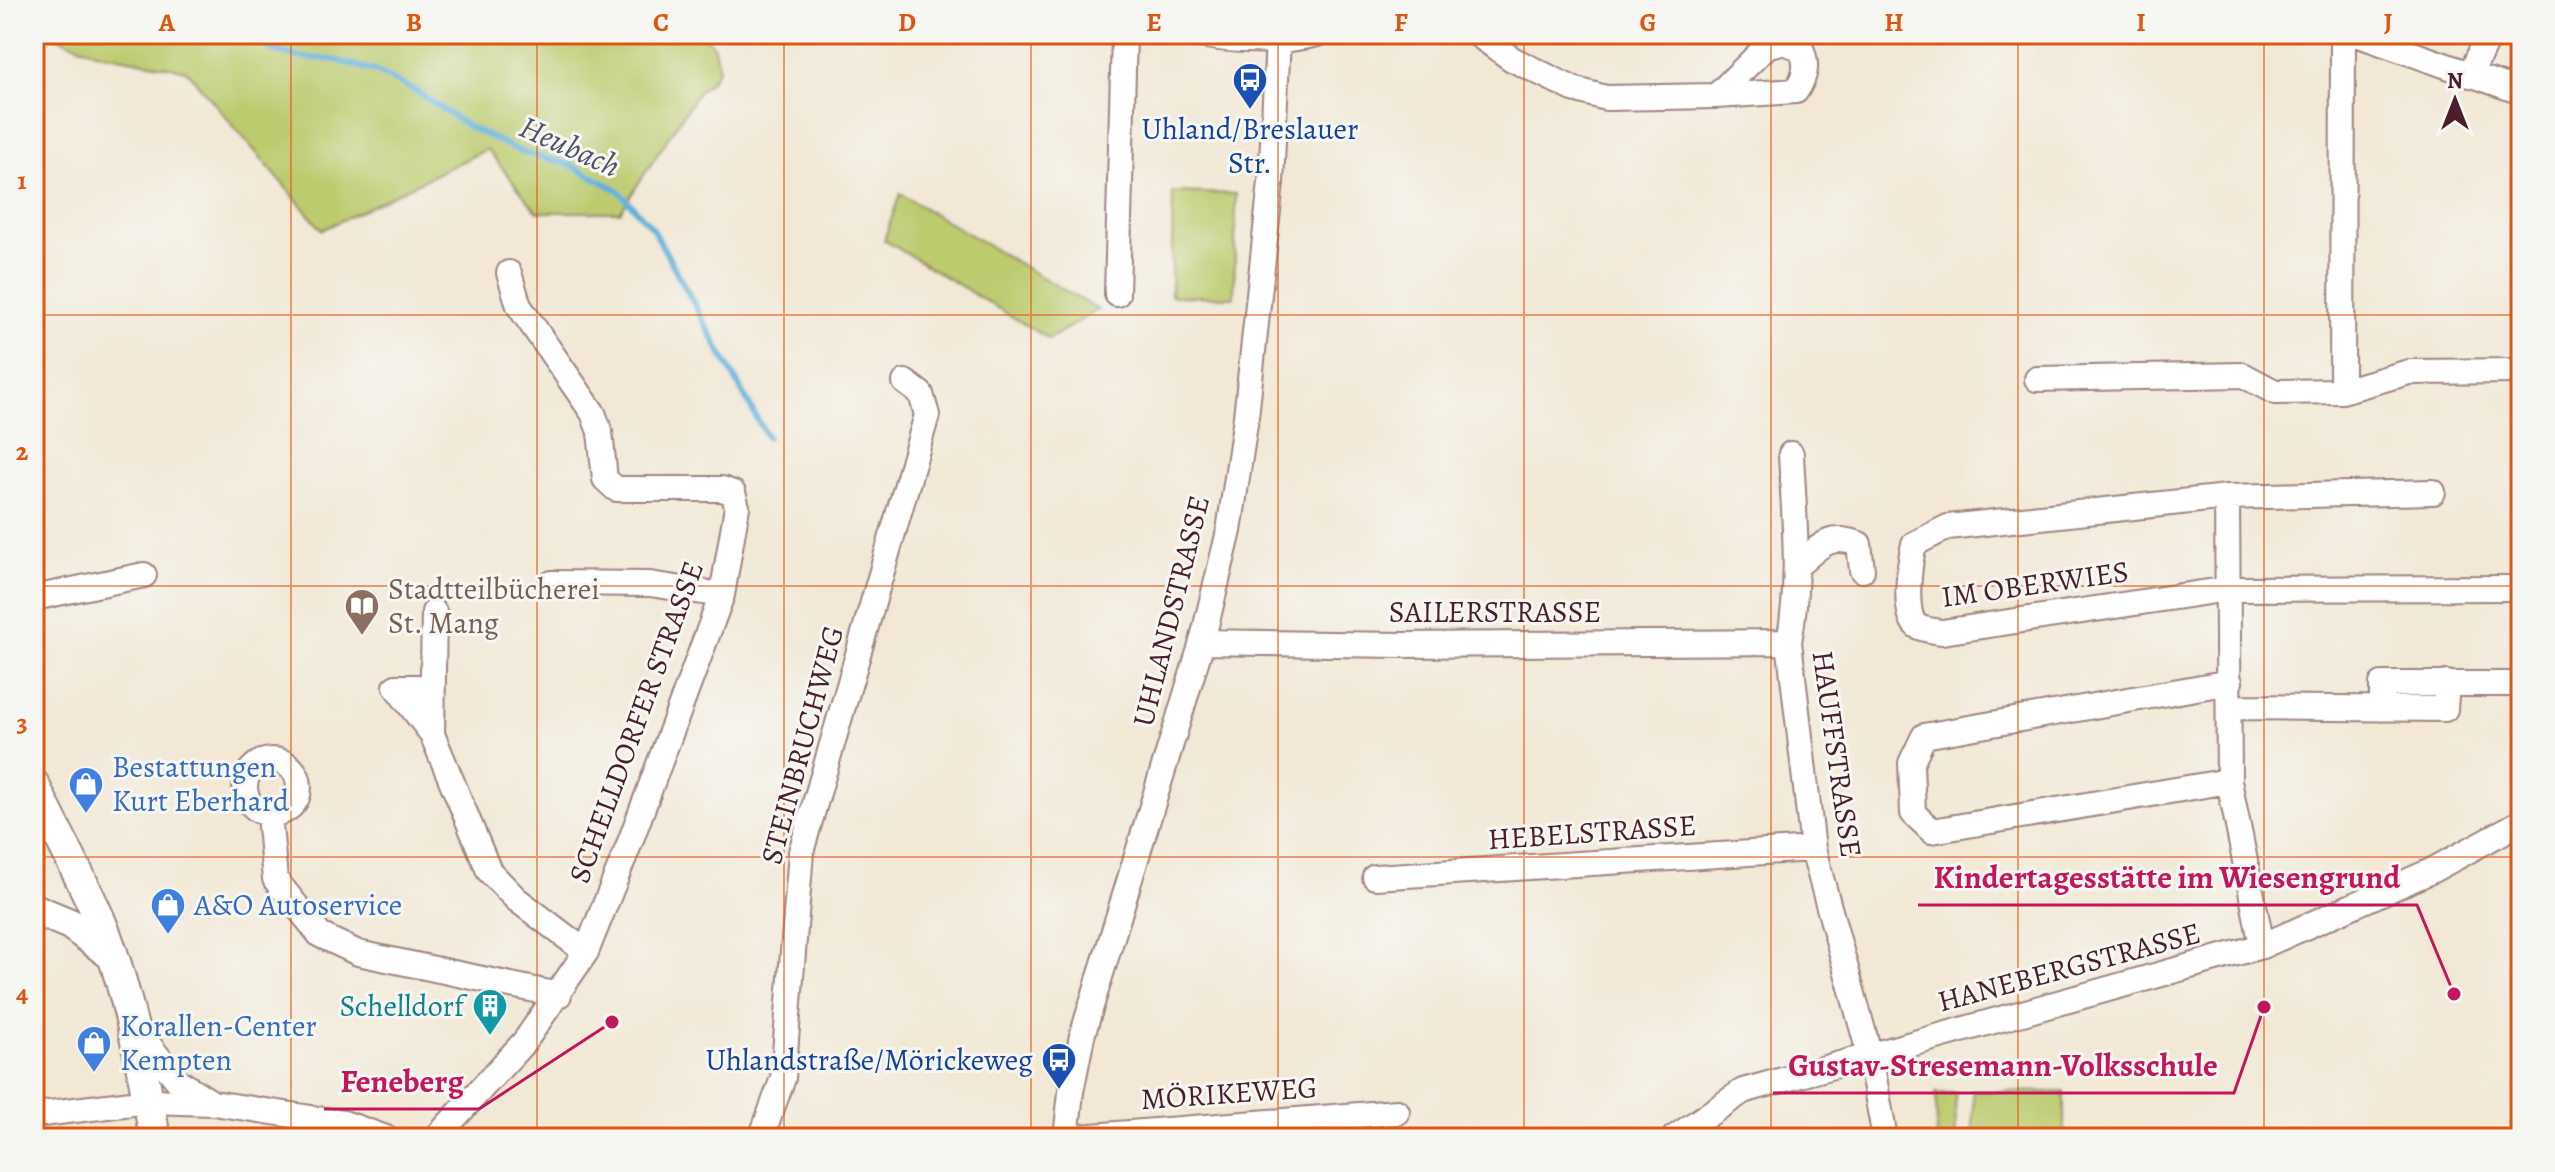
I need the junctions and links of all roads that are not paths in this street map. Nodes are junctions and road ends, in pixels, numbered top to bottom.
1 (1124, 34) edge
2 (1197, 34) edge
3 (1317, 34) edge
4 (1477, 34) edge
5 (2343, 34) edge
6 (2356, 34) edge
7 (2489, 34) edge
8 (1278, 39) junction
9 (2470, 75) junction
10 (1805, 76) junction
11 (2521, 92) edge
12 (1716, 96) junction
13 (1808, 106) dead end
14 (509, 273) dead end
15 (1117, 294) dead end
16 (2521, 371) edge
17 (2037, 379) dead end
18 (905, 382) dead end
19 (2342, 391) junction
20 (1791, 454) dead end
21 (2433, 492) dead end
22 (2227, 497) junction
23 (1797, 566) junction
24 (1862, 570) dead end
25 (144, 575) dead end
26 (552, 583) dead end
27 (2521, 588) edge
28 (2228, 589) junction
29 (722, 595) junction
30 (34, 598) edge
31 (434, 612) dead end
32 (1202, 642) junction
33 (1789, 642) junction
34 (2230, 682) junction
35 (2521, 684) edge
36 (432, 687) junction
37 (2230, 707) junction
38 (432, 734) junction
39 (2229, 781) junction
40 (34, 785) edge
41 (269, 815) dead end
42 (2521, 822) edge
43 (1813, 849) junction
44 (1375, 877) dead end
45 (34, 909) edge
46 (2262, 946) junction
47 (586, 952) junction
48 (112, 955) junction
49 (559, 995) junction
50 (130, 1021) junction
51 (1870, 1056) junction
52 (148, 1101) junction
53 (213, 1103) junction
54 (1397, 1112) dead end
55 (34, 1115) edge
56 (155, 1138) edge
57 (386, 1138) edge
58 (436, 1138) edge
59 (761, 1138) edge
60 (1066, 1138) edge
61 (1674, 1138) edge
62 (1885, 1138) edge

1 - 15 street
2 - 8 street
3 - 8 street
4 - 12 street
5 - 19 street
6 - 9 street
7 - 9 street
8 - 32 street, UHLANDSTRASSE
9 - 11 street
10 - 12 street
10 - 12 street
10 - 13 street
14 - 29 street, SCHELLDORFER STRASSE
16 - 19 street
17 - 19 street
18 - 59 street, STEINBRUCHWEG
20 - 23 street, HAUFFSTRASSE
21 - 22 street, IM OBERWIES
22 - 28 street
22 - 28 street, IM OBERWIES
23 - 24 street
23 - 33 street, HAUFFSTRASSE
25 - 30 street
26 - 29 street
27 - 28 street, IM OBERWIES
28 - 34 street
29 - 47 street, SCHELLDORFER STRASSE
31 - 36 street
32 - 33 street, SAILERSTRASSE
32 - 60 street, UHLANDSTRASSE
33 - 43 street, HAUFFSTRASSE
34 - 37 street
34 - 39 street
35 - 37 street
36 - 38 street
36 - 38 street
37 - 39 street
38 - 47 street
39 - 46 street
40 - 48 main road
41 - 49 street
42 - 46 street, HANEBERGSTRASSE
43 - 44 street, HEBELSTRASSE
43 - 51 street, HAUFFSTRASSE
45 - 48 main road
46 - 51 street, HANEBERGSTRASSE
47 - 49 street, SCHELLDORFER STRASSE
48 - 50 main road
49 - 58 street, SCHELLDORFER STRASSE
50 - 52 main road
50 - 53 street
51 - 61 street, HANEBERGSTRASSE
51 - 62 street, HAUFFSTRASSE
52 - 53 street
52 - 55 street
52 - 56 main road
53 - 57 street
54 - 60 street, MÖRIKEWEG

